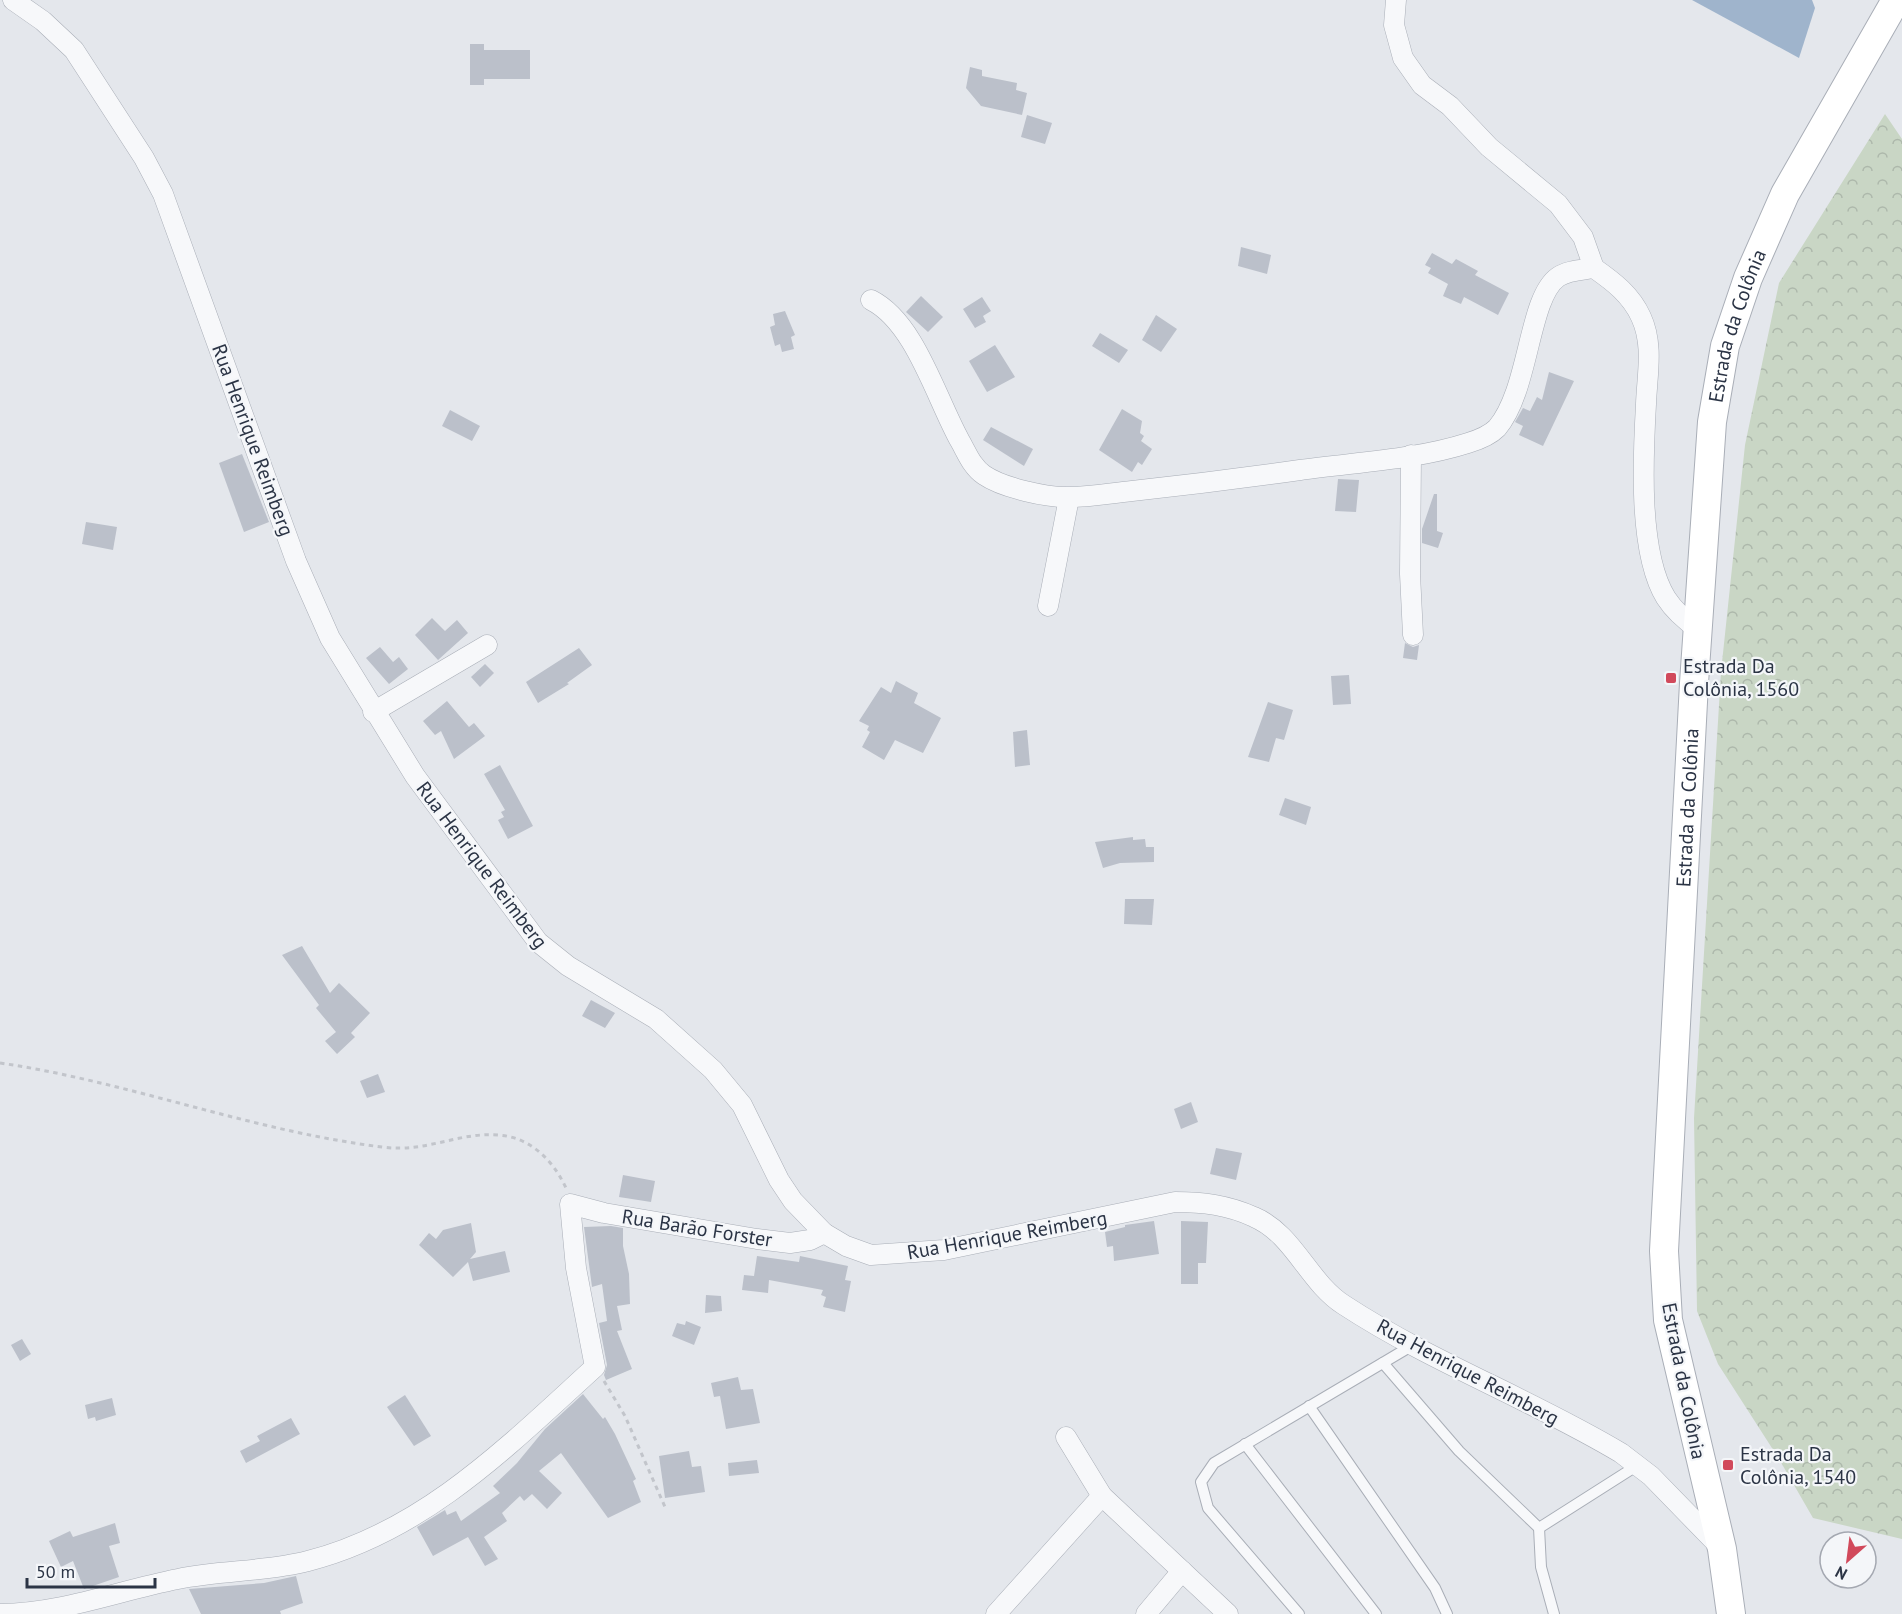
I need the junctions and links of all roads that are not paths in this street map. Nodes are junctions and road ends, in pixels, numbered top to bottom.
1 (13, 0) edge
2 (1396, 0) edge
3 (1896, 0) edge
4 (1594, 268) junction
5 (871, 300) dead end
6 (1411, 455) junction
7 (1069, 498) junction
8 (1048, 606) dead end
9 (1699, 630) junction
10 (1413, 635) dead end
11 (487, 645) dead end
12 (373, 712) junction
13 (824, 1233) junction
14 (1413, 1345) junction
15 (1383, 1363) junction
16 (1309, 1406) junction
17 (1066, 1437) dead end
18 (1245, 1444) junction
19 (1638, 1465) junction
20 (1102, 1496) junction
21 (1539, 1528) junction
22 (1722, 1549) junction
23 (1182, 1571) junction
24 (0, 1614) edge
25 (996, 1614) edge
26 (1146, 1614) edge
27 (1228, 1614) edge
28 (1299, 1614) edge
29 (1376, 1614) edge
30 (1447, 1614) edge
31 (1554, 1614) edge
32 (1731, 1614) edge

1 - 12 street, Rua Henrique Reimberg
2 - 4 street
3 - 9 main road, Estrada da Colônia
4 - 6 street
4 - 9 street
5 - 7 street
6 - 7 street
6 - 10 street
7 - 8 street
9 - 22 main road, Estrada da Colônia
11 - 12 street
12 - 13 street, Rua Henrique Reimberg
13 - 14 street, Rua Henrique Reimberg
13 - 24 street, Rua Barão Forster
14 - 15 lane
14 - 19 street, Rua Henrique Reimberg
15 - 16 lane
15 - 21 lane
16 - 18 lane
16 - 30 lane
17 - 20 street
18 - 28 lane
18 - 29 lane
19 - 21 lane
19 - 22 street, Rua Henrique Reimberg
20 - 23 street
20 - 25 street
21 - 31 lane
22 - 32 main road, Estrada da Colônia
23 - 26 street
23 - 27 street

